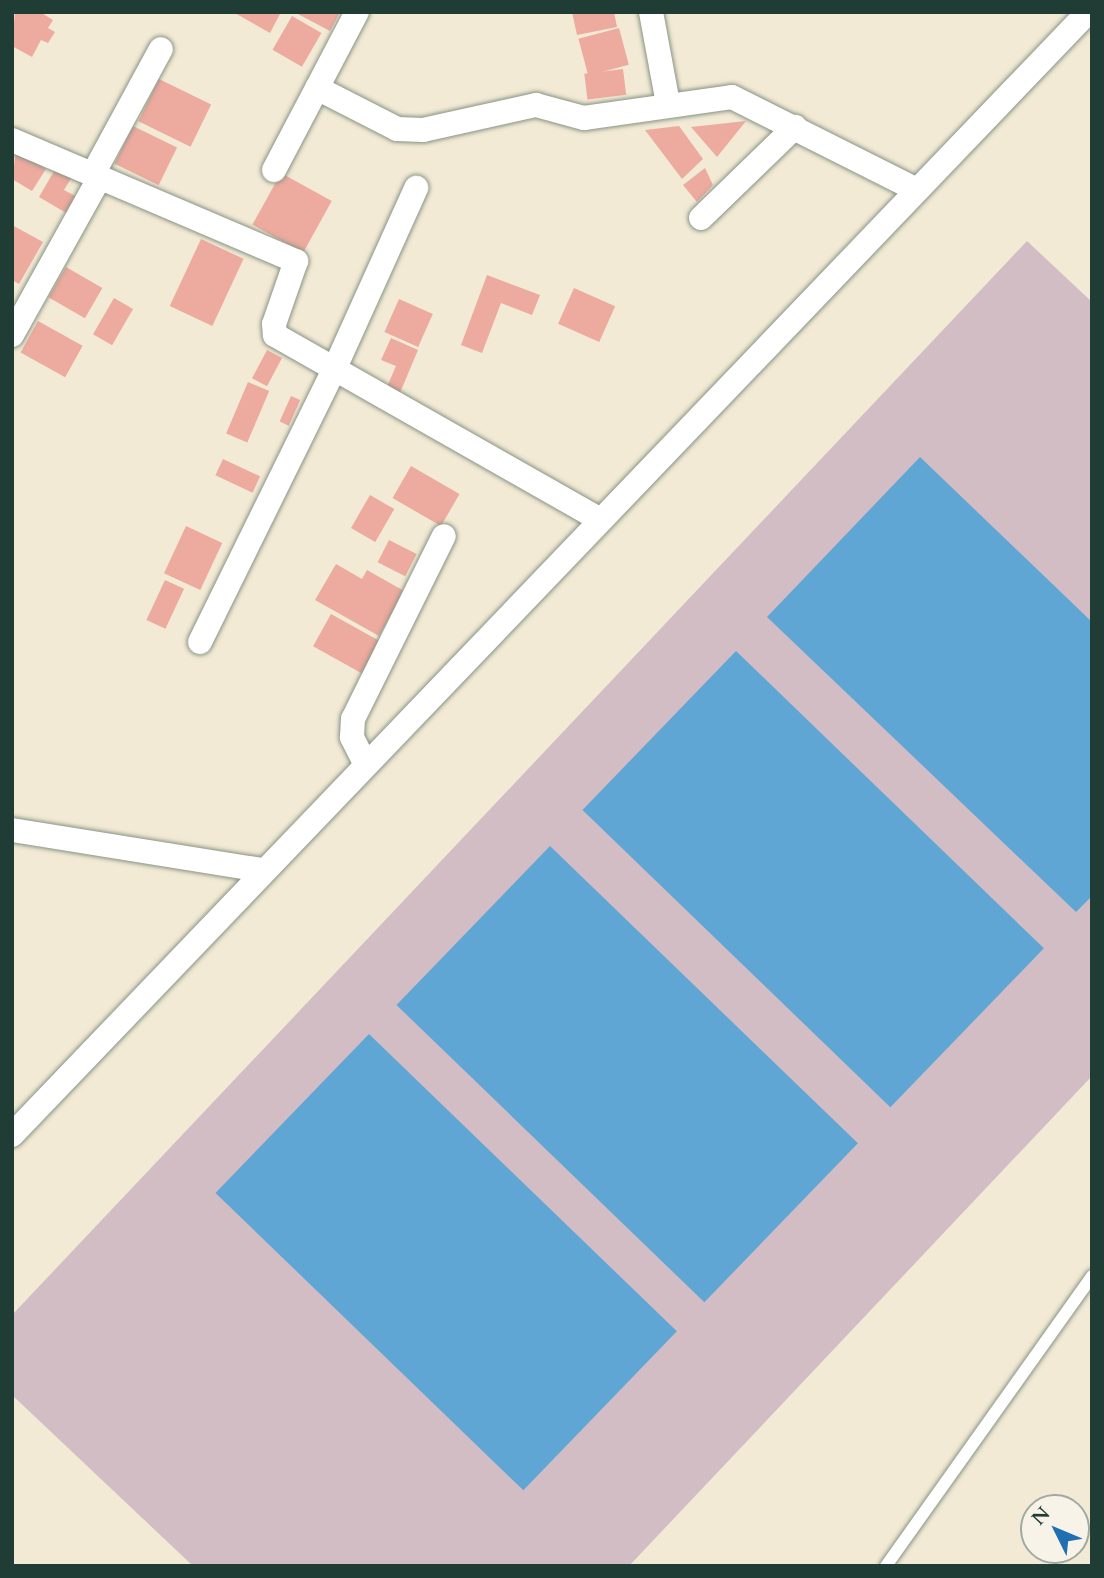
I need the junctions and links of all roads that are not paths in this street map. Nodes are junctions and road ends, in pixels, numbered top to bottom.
1 (356, 12) edge
2 (651, 12) edge
3 (1088, 12) edge
4 (161, 49) dead end
5 (317, 88) junction
6 (668, 104) junction
7 (795, 127) junction
8 (12, 140) edge
9 (274, 170) dead end
10 (96, 176) junction
11 (416, 188) dead end
12 (917, 190) junction
13 (701, 218) dead end
14 (12, 335) edge
15 (334, 370) junction
16 (599, 519) junction
17 (444, 536) dead end
18 (200, 642) dead end
19 (365, 763) junction
20 (12, 830) edge
21 (263, 870) junction
22 (12, 1135) edge
23 (1092, 1276) edge
24 (886, 1566) edge

1 - 5 street
2 - 6 street
3 - 12 street
4 - 10 street
5 - 6 street
5 - 9 street
6 - 7 street
7 - 12 street
7 - 13 street
8 - 10 street
10 - 14 street
10 - 15 street
11 - 15 street
12 - 16 street
15 - 16 street
15 - 18 street
16 - 19 street
17 - 19 street
19 - 21 street
20 - 21 street
21 - 22 street
23 - 24 lane

